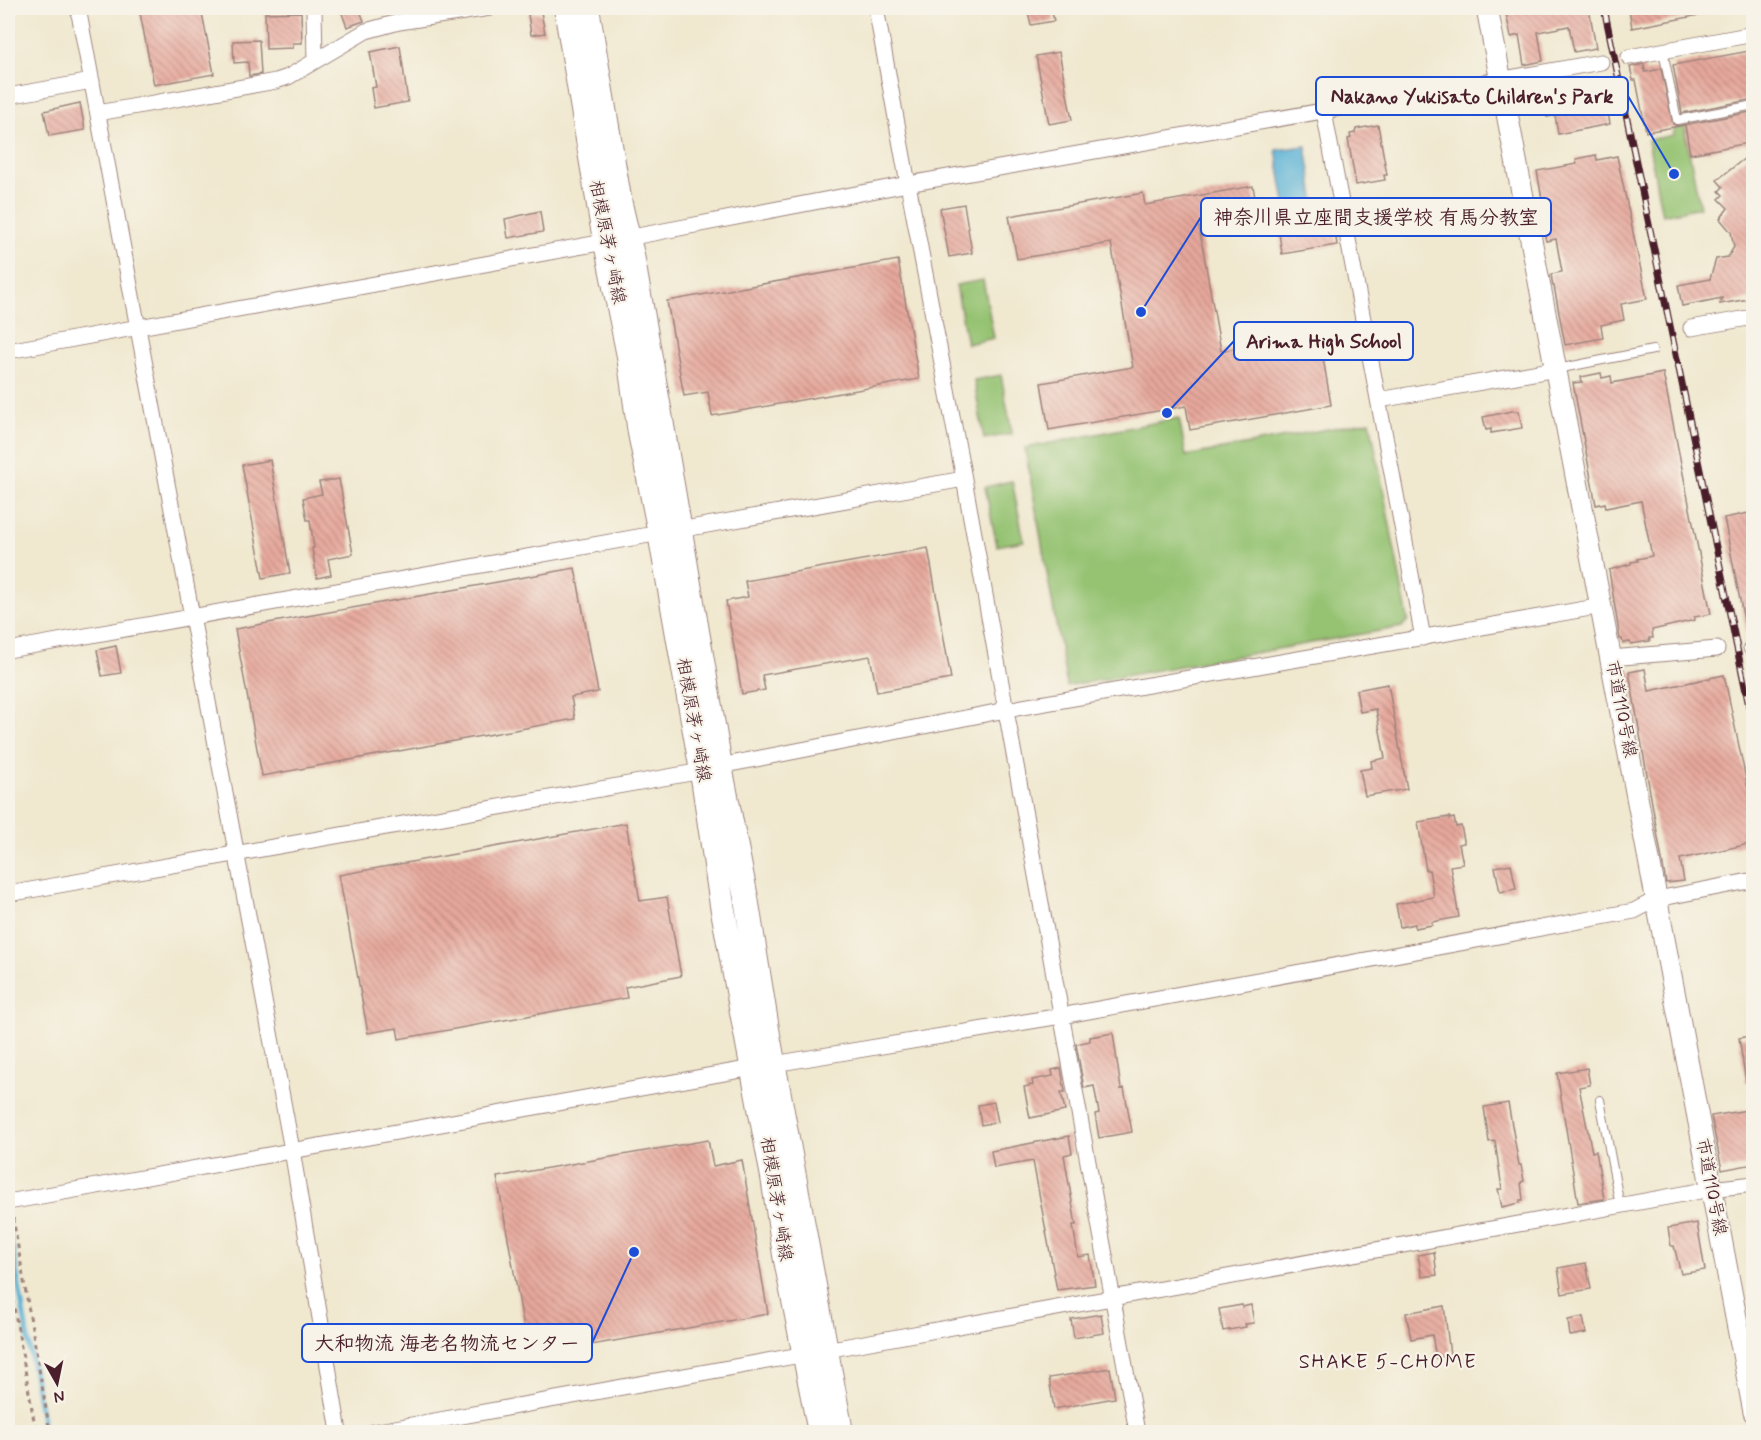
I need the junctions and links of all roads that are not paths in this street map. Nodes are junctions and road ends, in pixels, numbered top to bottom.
1 (78, 8) edge
2 (314, 8) edge
3 (490, 8) edge
4 (566, 8) edge
5 (587, 8) edge
6 (876, 8) edge
7 (1487, 8) edge
8 (1754, 34) edge
9 (1663, 51) junction
10 (1629, 57) dead end
11 (315, 61) junction
12 (1601, 62) dead end
13 (1501, 80) junction
14 (92, 81) junction
15 (8, 96) edge
16 (1754, 105) edge
17 (1324, 112) junction
18 (98, 113) junction
19 (908, 184) junction
20 (617, 239) junction
21 (1754, 317) edge
22 (137, 328) junction
23 (1691, 328) dead end
24 (1653, 350) dead end
25 (8, 351) edge
26 (1556, 369) junction
27 (1379, 400) junction
28 (964, 479) junction
29 (659, 533) junction
30 (1602, 606) junction
31 (191, 616) junction
32 (1423, 638) junction
33 (1717, 649) dead end
34 (8, 650) edge
35 (1611, 658) junction
36 (1006, 710) junction
37 (711, 769) junction
38 (236, 852) junction
39 (1754, 880) edge
40 (8, 894) edge
41 (1657, 899) junction
42 (1061, 1016) junction
43 (764, 1066) junction
44 (1600, 1100) dead end
45 (292, 1150) junction
46 (1754, 1184) edge
47 (1711, 1189) junction
48 (9, 1201) edge
49 (1620, 1206) junction
50 (1112, 1298) junction
51 (816, 1352) junction
52 (1754, 1412) edge
53 (339, 1432) edge
54 (373, 1432) edge
55 (820, 1432) edge
56 (841, 1432) edge
57 (1137, 1432) edge

1 - 14 street
2 - 11 street
3 - 11 street
4 - 20 main road, 相模原茅ヶ崎線
5 - 20 main road, 相模原茅ヶ崎線
6 - 19 street
7 - 13 street, 市道110号線
8 - 9 street
9 - 10 street
9 - 16 lane
11 - 18 street
12 - 13 street
13 - 17 street
13 - 26 street, 市道110号線
14 - 15 street
14 - 18 street
17 - 19 street
17 - 27 street
18 - 22 street
19 - 20 street
19 - 28 street
20 - 22 street
20 - 29 main road, 相模原茅ヶ崎線
21 - 23 street
22 - 25 street
22 - 31 street
24 - 26 lane
26 - 27 street
26 - 30 street, 市道110号線
27 - 32 street
28 - 29 street
28 - 36 street
29 - 31 street
29 - 37 main road, 相模原茅ヶ崎線
30 - 32 street
30 - 35 street, 市道110号線
31 - 34 street
31 - 38 street
32 - 36 street
33 - 35 street
35 - 41 street, 市道110号線
36 - 37 street
36 - 42 street
37 - 38 street
37 - 43 main road, 相模原茅ヶ崎線
38 - 40 street
38 - 45 street
39 - 41 street
41 - 42 street
41 - 47 street, 市道110号線
42 - 43 street
42 - 50 street
43 - 45 street
43 - 51 main road, 相模原茅ヶ崎線
44 - 49 lane
45 - 48 street
45 - 53 street
46 - 47 street
47 - 49 street
47 - 52 street, 市道110号線
49 - 50 street
50 - 51 street
50 - 57 street
51 - 54 street
51 - 55 main road, 相模原茅ヶ崎線
51 - 56 main road, 相模原茅ヶ崎線

